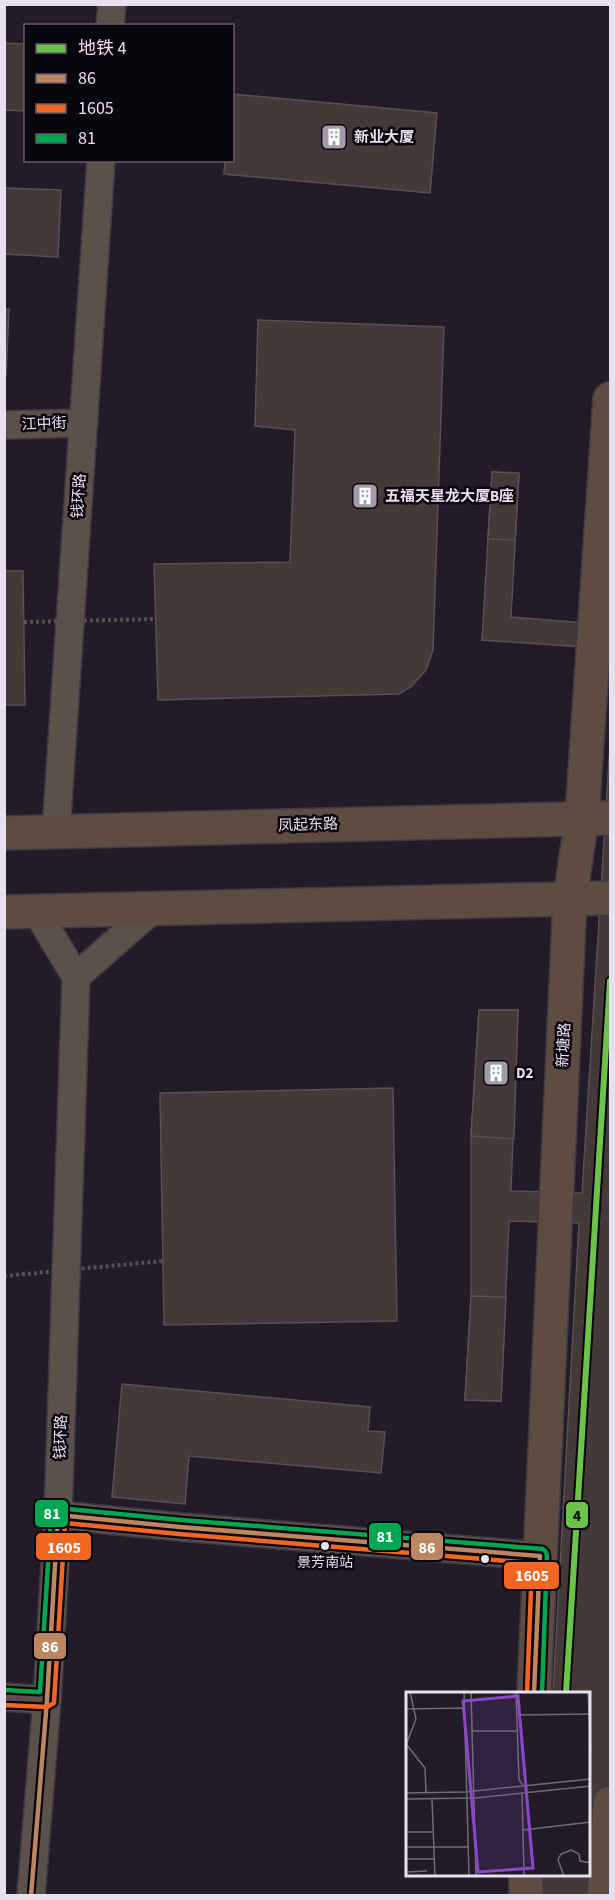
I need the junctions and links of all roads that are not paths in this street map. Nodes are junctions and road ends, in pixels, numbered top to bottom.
1 (112, 4) edge
2 (110, 24) edge
3 (101, 162) edge
4 (610, 399) edge
5 (84, 423) junction
6 (4, 425) edge
7 (596, 818) edge
8 (56, 832) junction
9 (4, 833) edge
10 (570, 898) junction
11 (610, 898) edge
12 (153, 909) junction
13 (4, 912) edge
14 (36, 912) junction
15 (76, 977) junction
16 (58, 1515) junction
17 (540, 1556) junction
18 (534, 1692) edge
19 (4, 1697) edge
20 (47, 1700) junction
21 (610, 1819) edge
22 (526, 1876) edge
23 (31, 1896) edge
24 (526, 1896) edge
25 (604, 1896) edge

1 - 2 street
3 - 5 street, 钱环路
4 - 7 main road, 新塘路
5 - 6 street, 江中街
5 - 8 street, 钱环路
7 - 8 main road, 凤起东路
7 - 10 main road, 新塘路
8 - 9 main road, 凤起东路
10 - 11 main road
10 - 12 main road
10 - 17 main road, 新塘路
12 - 14 main road
12 - 15 street
13 - 14 main road
14 - 15 street
15 - 16 street, 钱环路
16 - 17 street
16 - 20 street, 钱环路
17 - 18 main road, 新塘路
19 - 20 street
20 - 23 street, 钱环路
21 - 25 main road
22 - 24 main road

